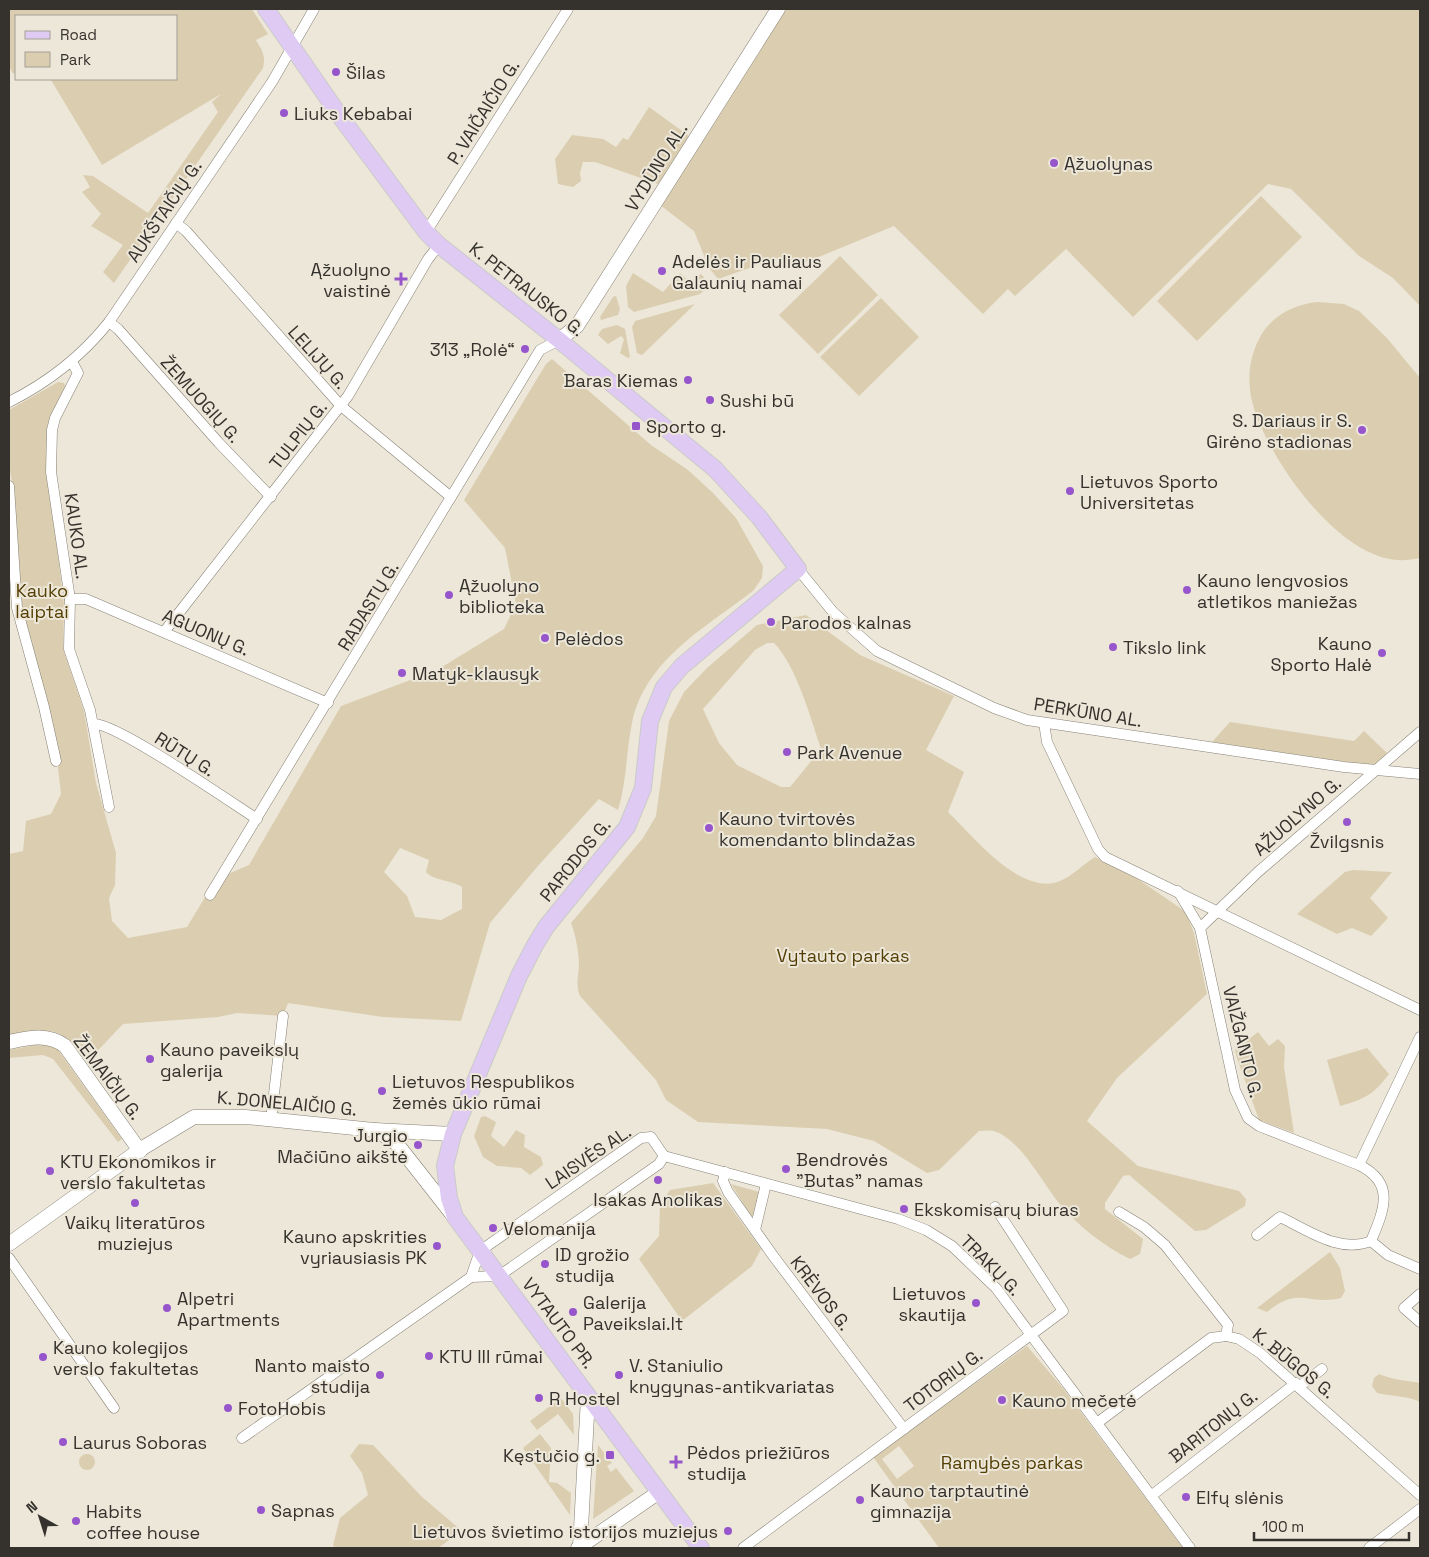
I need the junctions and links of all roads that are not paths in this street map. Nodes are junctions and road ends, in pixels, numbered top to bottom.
1 (266, 9) edge
2 (314, 9) edge
3 (568, 9) edge
4 (778, 9) edge
5 (292, 48) junction
6 (176, 223) junction
7 (426, 232) junction
8 (439, 246) junction
9 (108, 322) junction
10 (559, 340) junction
11 (72, 362) junction
12 (9, 402) edge
13 (341, 406) junction
14 (9, 486) edge
15 (271, 496) junction
16 (452, 497) junction
17 (798, 569) junction
18 (70, 599) junction
19 (13, 609) edge
20 (164, 632) junction
21 (328, 703) junction
22 (1044, 723) junction
23 (94, 724) junction
24 (1420, 732) edge
25 (56, 761) dead end
26 (1374, 770) junction
27 (1420, 774) edge
28 (109, 807) dead end
29 (257, 819) junction
30 (1177, 890) junction
31 (210, 895) dead end
32 (1219, 911) junction
33 (1200, 928) junction
34 (1420, 1010) edge
35 (283, 1016) dead end
36 (1420, 1037) edge
37 (9, 1042) edge
38 (271, 1120) junction
39 (376, 1130) junction
40 (452, 1134) junction
41 (140, 1150) junction
42 (664, 1156) junction
43 (1359, 1165) junction
44 (725, 1172) junction
45 (766, 1184) junction
46 (995, 1207) dead end
47 (1119, 1212) dead end
48 (455, 1217) junction
49 (755, 1230) junction
50 (1257, 1235) dead end
51 (1371, 1241) junction
52 (9, 1244) edge
53 (480, 1251) junction
54 (9, 1258) edge
55 (1420, 1269) edge
56 (499, 1276) junction
57 (471, 1277) junction
58 (1420, 1294) edge
59 (1420, 1322) edge
60 (1032, 1334) junction
61 (1226, 1336) junction
62 (1322, 1369) dead end
63 (1298, 1384) junction
64 (588, 1397) junction
65 (114, 1408) dead end
66 (1097, 1423) junction
67 (904, 1429) junction
68 (242, 1438) dead end
69 (659, 1492) junction
70 (1420, 1495) edge
71 (1151, 1496) junction
72 (1420, 1509) edge
73 (579, 1548) edge
74 (701, 1548) edge
75 (743, 1548) edge
76 (1190, 1548) edge
77 (1369, 1548) edge

1 - 5 main road, K. PETRAUSKO G.
2 - 5 street, AUKŠTAIČIŲ G.
3 - 7 street, P. VAIČAIČIO G.
4 - 10 street, VYDŪNO AL.
5 - 6 street, AUKŠTAIČIŲ G.
5 - 7 main road, K. PETRAUSKO G.
6 - 9 street, AUKŠTAIČIŲ G.
6 - 13 street, LELIJŲ G.
7 - 8 main road, K. PETRAUSKO G.
8 - 10 main road, K. PETRAUSKO G.
8 - 13 street, TULPIŲ G.
9 - 11 street, AUKŠTAIČIŲ G.
9 - 15 street, ŽEMUOGIŲ G.
10 - 16 street, RADASTŲ G.
10 - 17 main road, K. PETRAUSKO G.
11 - 12 street, AUKŠTAIČIŲ G.
11 - 18 street, KAUKO AL.
13 - 15 street, TULPIŲ G.
13 - 16 street, LELIJŲ G.
14 - 19 street
15 - 20 street, TULPIŲ G.
16 - 21 street, RADASTŲ G.
17 - 22 street, PERKŪNO AL.
17 - 40 main road, PARODOS G.
18 - 20 street, AGUONŲ G.
18 - 23 street, KAUKO AL.
19 - 25 street
20 - 21 street, AGUONŲ G.
21 - 29 street, RADASTŲ G.
22 - 26 street, PERKŪNO AL.
22 - 30 street
23 - 28 street, KAUKO AL.
23 - 29 street, RŪTŲ G.
24 - 26 street, ĄŽUOLYNO G.
26 - 27 street, PERKŪNO AL.
26 - 32 street, ĄŽUOLYNO G.
29 - 31 street, RADASTŲ G.
30 - 32 street
30 - 33 street, VAIŽGANTO G.
32 - 33 street, ĄŽUOLYNO G.
32 - 34 street
33 - 43 street, VAIŽGANTO G.
35 - 38 street
36 - 43 street
37 - 41 street, ŽEMAIČIŲ G.
38 - 39 street, K. DONELAIČIO G.
38 - 41 street, K. DONELAIČIO G.
39 - 40 street, K. DONELAIČIO G.
39 - 48 street, VYTAUTO PR.
40 - 48 main road, PARODOS G.
41 - 52 street, K. DONELAIČIO G.
42 - 44 street, TRAKŲ G.
42 - 53 street, LAISVĖS AL.
42 - 56 street
43 - 51 street, VAIŽGANTO G.
44 - 45 street, TRAKŲ G.
44 - 49 street, KRĖVOS G.
45 - 49 street
45 - 60 street, TRAKŲ G.
46 - 60 street, TOTORIŲ G.
47 - 61 street, K. BŪGOS G.
48 - 53 main road, VYTAUTO PR.
49 - 67 street, KRĖVOS G.
50 - 51 street
51 - 55 street
53 - 56 main road, VYTAUTO PR.
53 - 57 street
54 - 65 street
56 - 57 street
56 - 64 main road, VYTAUTO PR.
57 - 68 street
58 - 59 street
60 - 66 street, TRAKŲ G.
60 - 67 street, TOTORIŲ G.
61 - 63 street, K. BŪGOS G.
61 - 66 street
62 - 63 street, BARITONŲ G.
63 - 70 street, K. BŪGOS G.
63 - 71 street, BARITONŲ G.
64 - 69 main road, VYTAUTO PR.
64 - 73 street
66 - 71 street, TRAKŲ G.
67 - 75 street, TOTORIŲ G.
69 - 73 street
69 - 74 main road, VYTAUTO PR.
71 - 76 street, TRAKŲ G.
72 - 77 street

